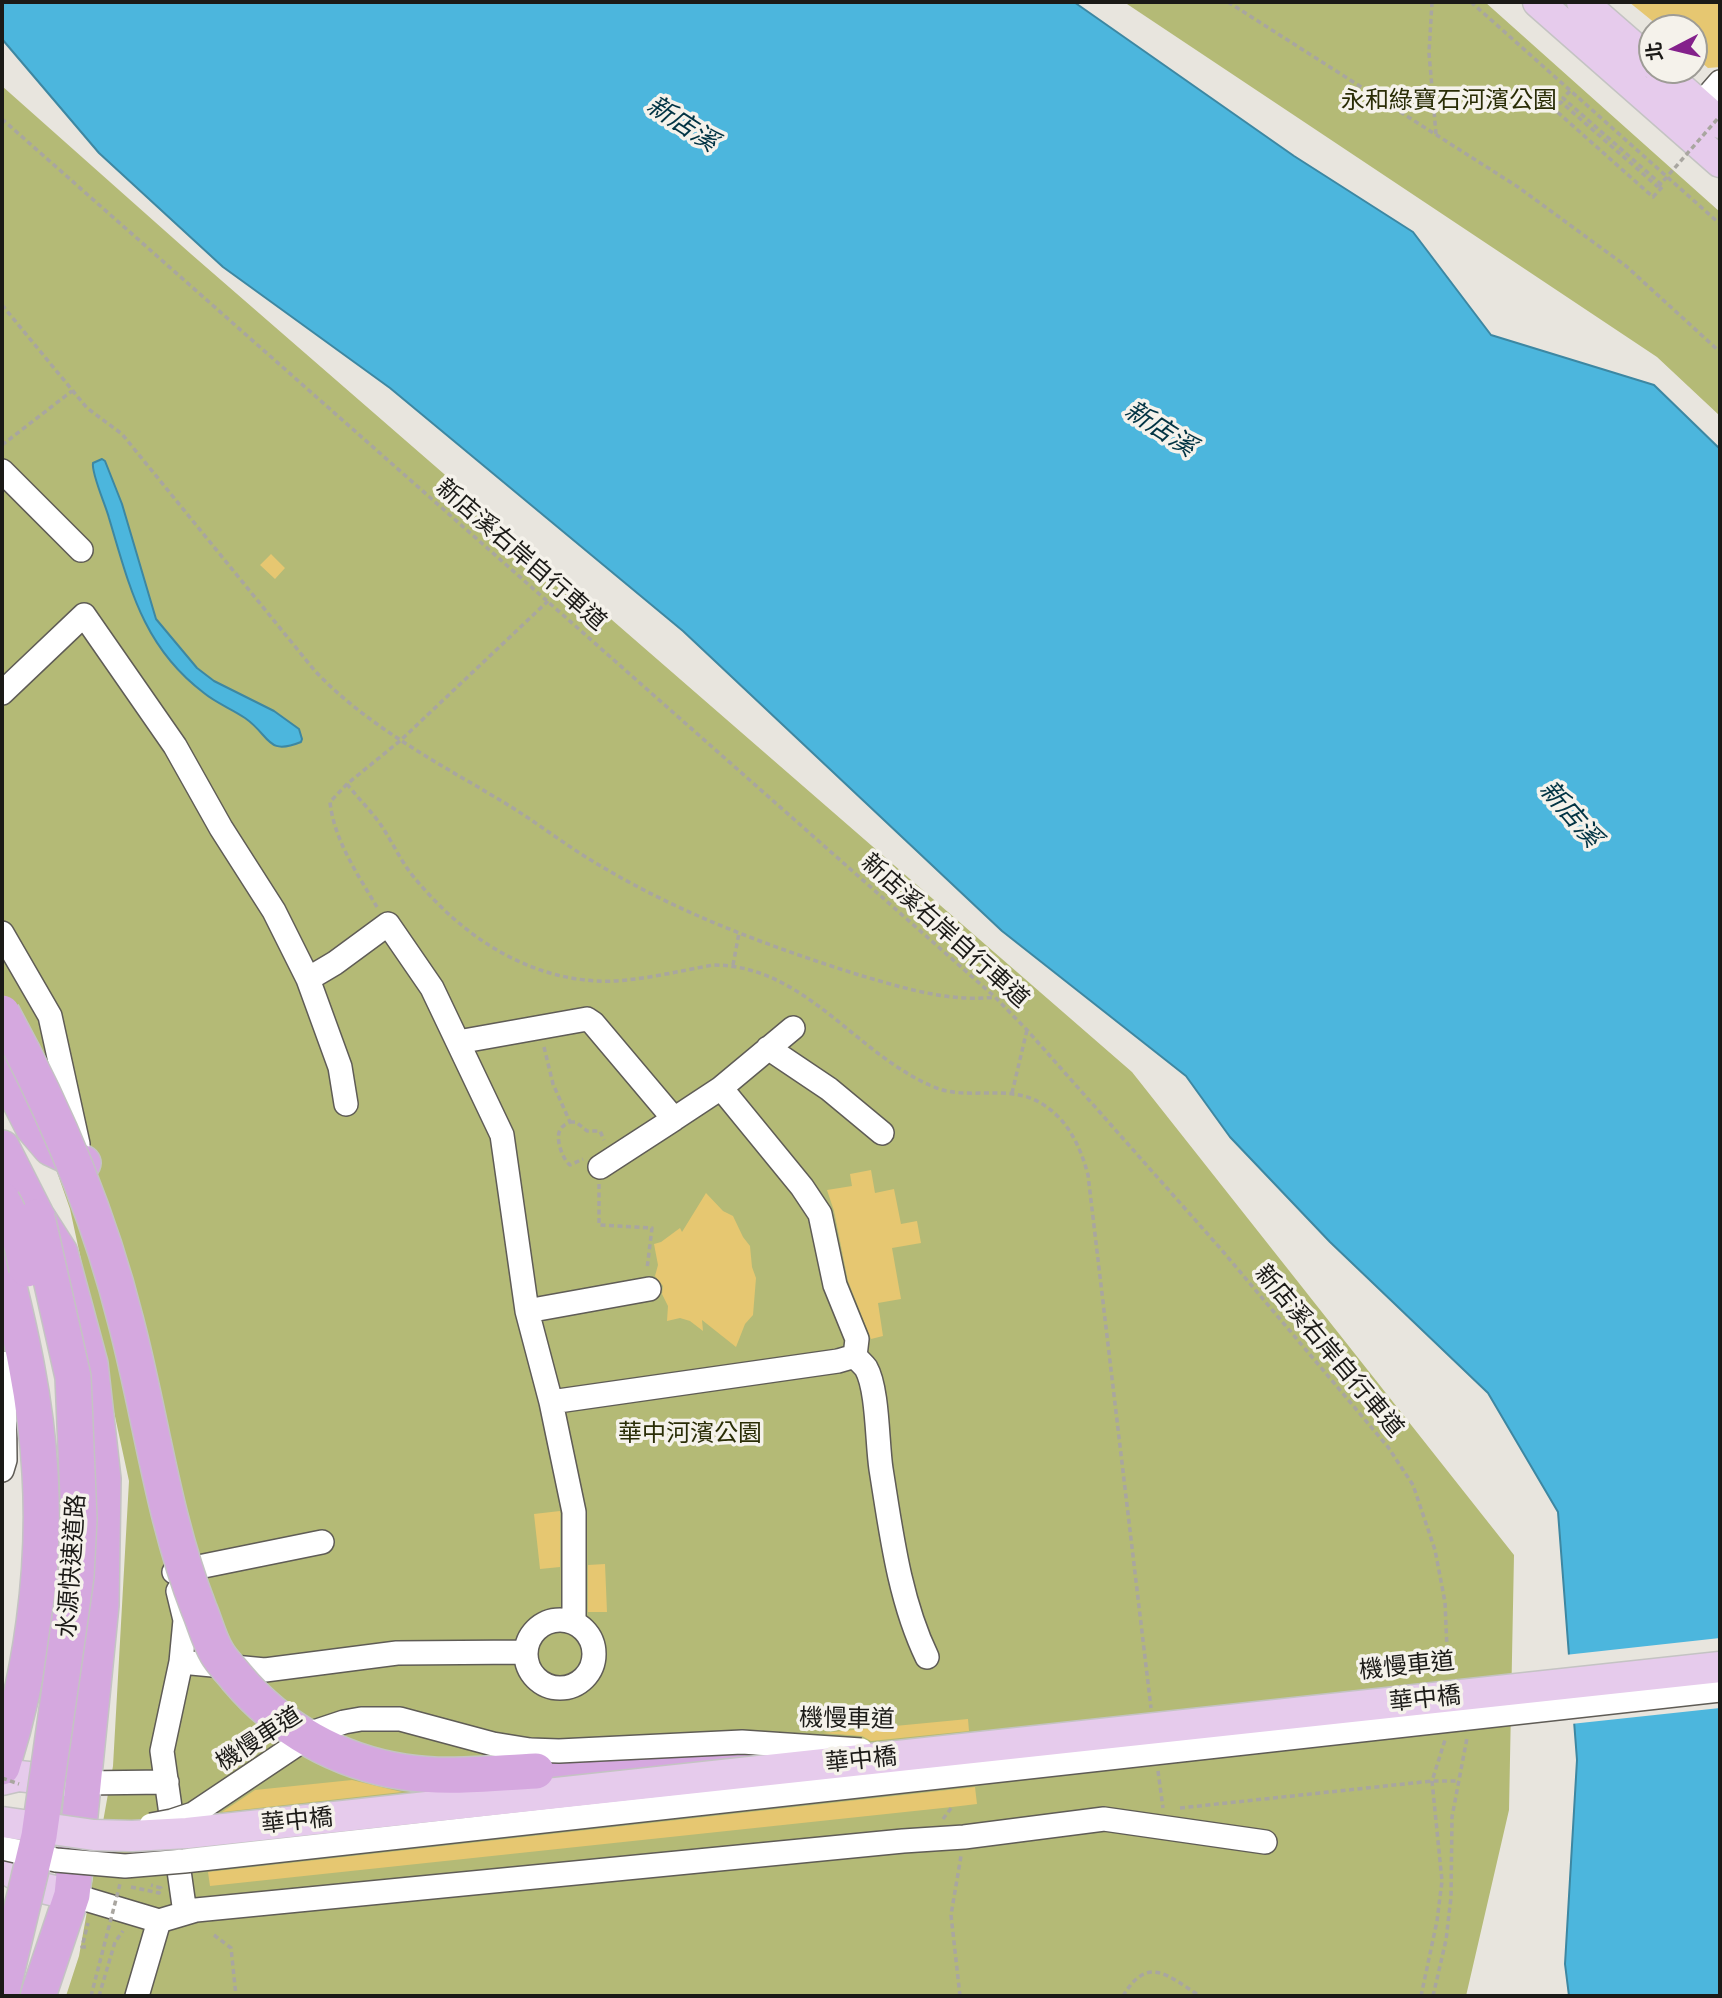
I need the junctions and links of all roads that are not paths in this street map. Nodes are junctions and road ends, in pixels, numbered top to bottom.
1 (1538, 2) edge
2 (1583, 2) edge
3 (1638, 51) edge
4 (1720, 82) edge
5 (1677, 84) edge
6 (1713, 114) edge
7 (1720, 162) edge
8 (2, 471) edge
9 (81, 550) dead end
10 (2, 694) edge
11 (2, 933) edge
12 (308, 979) junction
13 (2, 1013) edge
14 (793, 1028) dead end
15 (458, 1042) junction
16 (768, 1048) junction
17 (2, 1066) edge
18 (721, 1088) junction
19 (346, 1104) dead end
20 (674, 1119) junction
21 (882, 1133) dead end
22 (2, 1148) edge
23 (597, 1156) road end
24 (83, 1163) junction
25 (2, 1200) edge
26 (37, 1217) junction
27 (2, 1259) edge
28 (649, 1289) road end
29 (527, 1311) junction
30 (855, 1356) junction
31 (2, 1363) edge
32 (551, 1402) junction
33 (2, 1470) edge
34 (155, 1534) dead end
35 (322, 1542) dead end
36 (174, 1572) junction
37 (574, 1620) junction
38 (526, 1651) junction
39 (217, 1653) junction
40 (927, 1657) dead end
41 (1720, 1659) edge
42 (181, 1662) junction
43 (1720, 1667) edge
44 (1720, 1680) edge
45 (1720, 1690) edge
46 (839, 1763) junction
47 (6, 1777) edge
48 (167, 1782) junction
49 (83, 1783) junction
50 (2, 1812) edge
51 (2, 1822) edge
52 (2, 1841) edge
53 (1265, 1842) dead end
54 (2, 1848) edge
55 (57, 1854) junction
56 (2, 1866) edge
57 (80, 1909) junction
58 (2, 1912) edge
59 (186, 1913) junction
60 (159, 1920) junction
61 (2, 1991) edge
62 (21, 1996) edge
63 (38, 1996) edge
64 (136, 1996) edge

1 - 7 main road
2 - 3 main road
4 - 6 lane
5 - 6 main road
8 - 9 lane
10 - 12 lane
11 - 24 lane
12 - 15 lane
12 - 19 lane
13 - 39 highway, bridge
14 - 16 lane
15 - 20 lane
15 - 29 lane
16 - 18 lane
16 - 21 lane
17 - 24 highway
18 - 20 lane
18 - 30 lane
20 - 23 lane
22 - 26 highway, 水源快速道路
24 - 36 lane
25 - 58 highway, 水源快速道路, bridge
26 - 49 highway
26 - 61 highway, 水源快速道路, bridge
27 - 47 highway
28 - 29 lane
29 - 32 lane
30 - 32 lane
30 - 40 lane
31 - 33 lane
32 - 37 lane
34 - 39 highway, bridge
35 - 36 lane
36 - 42 lane
37 - 38 lane
37 - 38 lane
38 - 42 lane
39 - 46 highway, bridge
41 - 50 lane, 機慢車道, bridge
42 - 48 lane
43 - 46 main road, 華中橋, bridge
44 - 55 main road, 華中橋
45 - 55 lane, bridge
46 - 51 main road, 華中橋, bridge
47 - 49 main road
48 - 49 lane
48 - 59 lane
49 - 57 highway
52 - 55 main road, 華中橋
53 - 59 lane
54 - 55 lane, bridge
55 - 62 highway
56 - 57 main road
57 - 60 lane
57 - 63 highway
59 - 60 lane
60 - 64 lane

